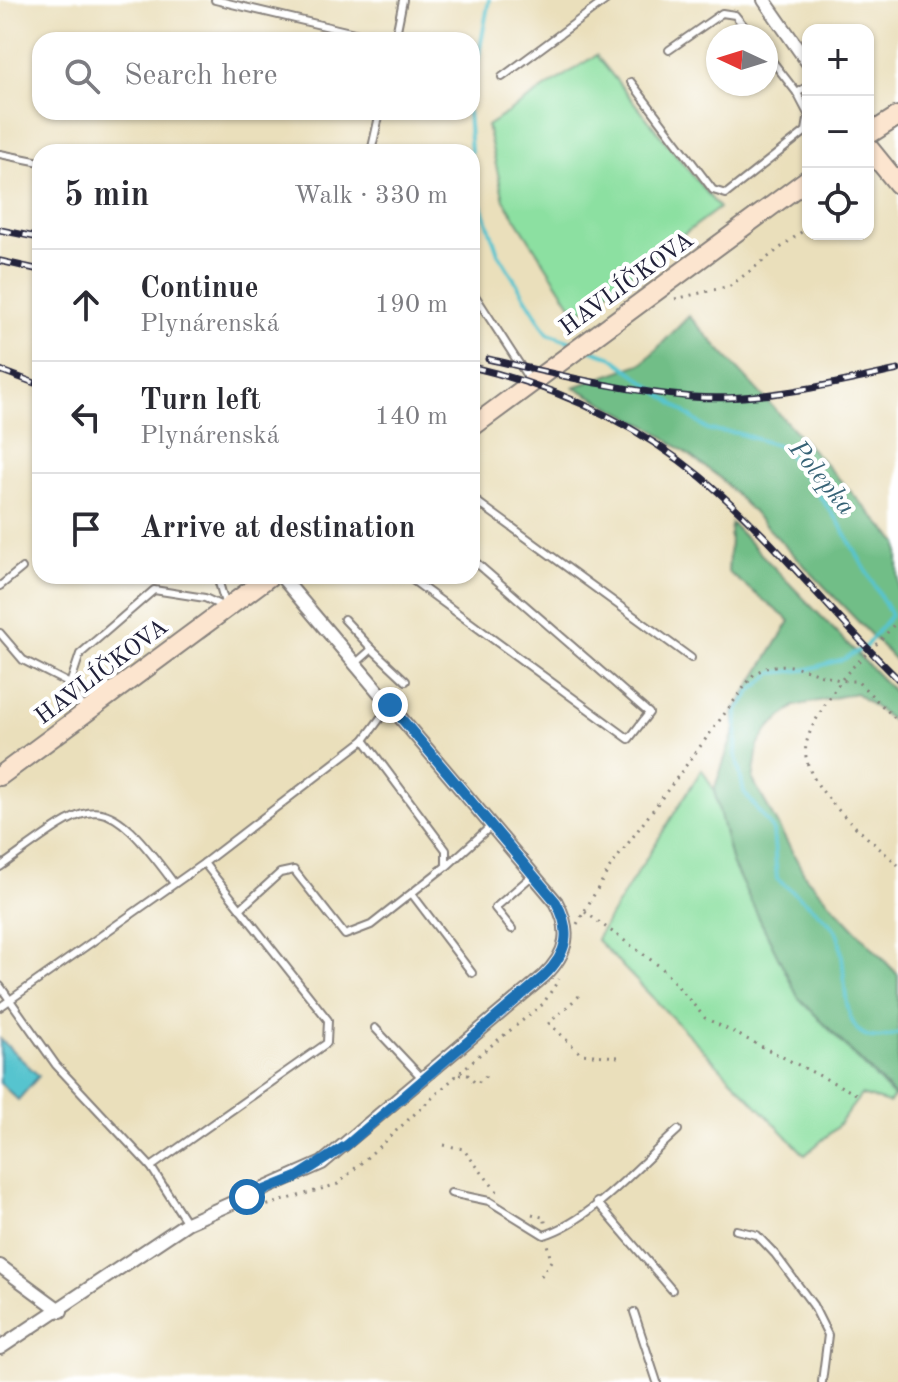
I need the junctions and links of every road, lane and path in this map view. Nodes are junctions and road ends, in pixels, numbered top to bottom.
1 (215, 0) edge
2 (403, 0) edge
3 (764, 0) edge
4 (604, 1) edge
5 (706, 24) edge
6 (706, 24) edge
7 (742, 24) edge
8 (350, 32) edge
9 (397, 32) edge
10 (669, 50) dead end
11 (802, 54) edge
12 (778, 68) edge
13 (502, 77) dead end
14 (631, 82) dead end
15 (802, 90) edge
16 (797, 93) junction
17 (802, 103) edge
18 (898, 116) edge
19 (378, 120) edge
20 (874, 131) edge
21 (802, 134) edge
22 (373, 144) edge
23 (0, 154) edge
24 (874, 154) edge
25 (32, 160) edge
26 (802, 183) edge
27 (898, 184) edge
28 (802, 232) edge
29 (671, 301) dead end
30 (480, 302) edge
31 (531, 383) junction
32 (480, 421) edge
33 (480, 504) edge
34 (480, 566) edge
35 (22, 568) dead end
36 (220, 584) edge
37 (259, 584) edge
38 (288, 584) edge
39 (418, 584) edge
40 (0, 586) edge
41 (227, 608) junction
42 (344, 619) dead end
43 (898, 619) edge
44 (0, 633) edge
45 (372, 649) junction
46 (691, 658) dead end
47 (355, 664) junction
48 (406, 681) dead end
49 (840, 682) junction
50 (70, 684) junction
51 (390, 705) junction
52 (86, 712) junction
53 (898, 721) edge
54 (364, 740) junction
55 (0, 776) edge
56 (491, 826) junction
57 (204, 863) junction
58 (898, 865) edge
59 (446, 866) junction
60 (0, 867) edge
61 (533, 875) junction
62 (173, 882) junction
63 (412, 894) junction
64 (240, 909) junction
65 (585, 912) junction
66 (512, 929) dead end
67 (567, 941) junction
68 (562, 954) junction
69 (472, 973) dead end
70 (0, 986) edge
71 (579, 996) dead end
72 (11, 1000) junction
73 (0, 1007) edge
74 (375, 1028) dead end
75 (618, 1057) dead end
76 (487, 1075) dead end
77 (423, 1079) junction
78 (858, 1095) dead end
79 (678, 1130) dead end
80 (151, 1167) junction
81 (451, 1193) dead end
82 (597, 1202) junction
83 (187, 1223) junction
84 (736, 1230) dead end
85 (0, 1266) edge
86 (672, 1290) dead end
87 (61, 1311) junction
88 (634, 1312) dead end
89 (0, 1348) edge
90 (657, 1382) edge
91 (822, 1382) edge

1 - 8 lane
2 - 9 lane
3 - 11 street
4 - 13 lane
5 - 7 lane
6 - 10 lane
12 - 16 lane
14 - 21 lane
15 - 16 lane
16 - 17 lane
18 - 20 street
19 - 22 lane
23 - 25 lane
24 - 27 street
26 - 31 street, HAVLÍČKOVA
28 - 29 path
30 - 31 lane
31 - 32 street, HAVLÍČKOVA
33 - 46 lane
34 - 39 lane
35 - 40 lane
36 - 41 lane
37 - 41 street, HAVLÍČKOVA
38 - 47 street
41 - 50 lane
41 - 52 street, HAVLÍČKOVA
42 - 45 lane
43 - 49 path
44 - 50 lane
45 - 47 lane
45 - 48 lane
47 - 51 street
49 - 53 path
49 - 58 path
49 - 65 path
50 - 52 lane
51 - 54 lane
51 - 56 street
52 - 55 street, HAVLÍČKOVA
54 - 57 lane
54 - 59 lane
56 - 59 lane
56 - 61 street
57 - 62 lane
57 - 64 lane
59 - 63 lane
60 - 62 lane
61 - 66 lane
61 - 67 street
62 - 72 lane
63 - 64 lane
63 - 69 lane
64 - 80 lane
65 - 67 path
65 - 78 path
67 - 68 street
68 - 76 path
68 - 77 street
70 - 72 lane
71 - 75 path
72 - 73 lane
72 - 80 lane
74 - 77 lane
77 - 83 street
79 - 82 lane
80 - 83 lane
81 - 82 lane
82 - 86 lane
83 - 87 street
84 - 91 lane
85 - 87 street
87 - 89 street
88 - 90 lane

